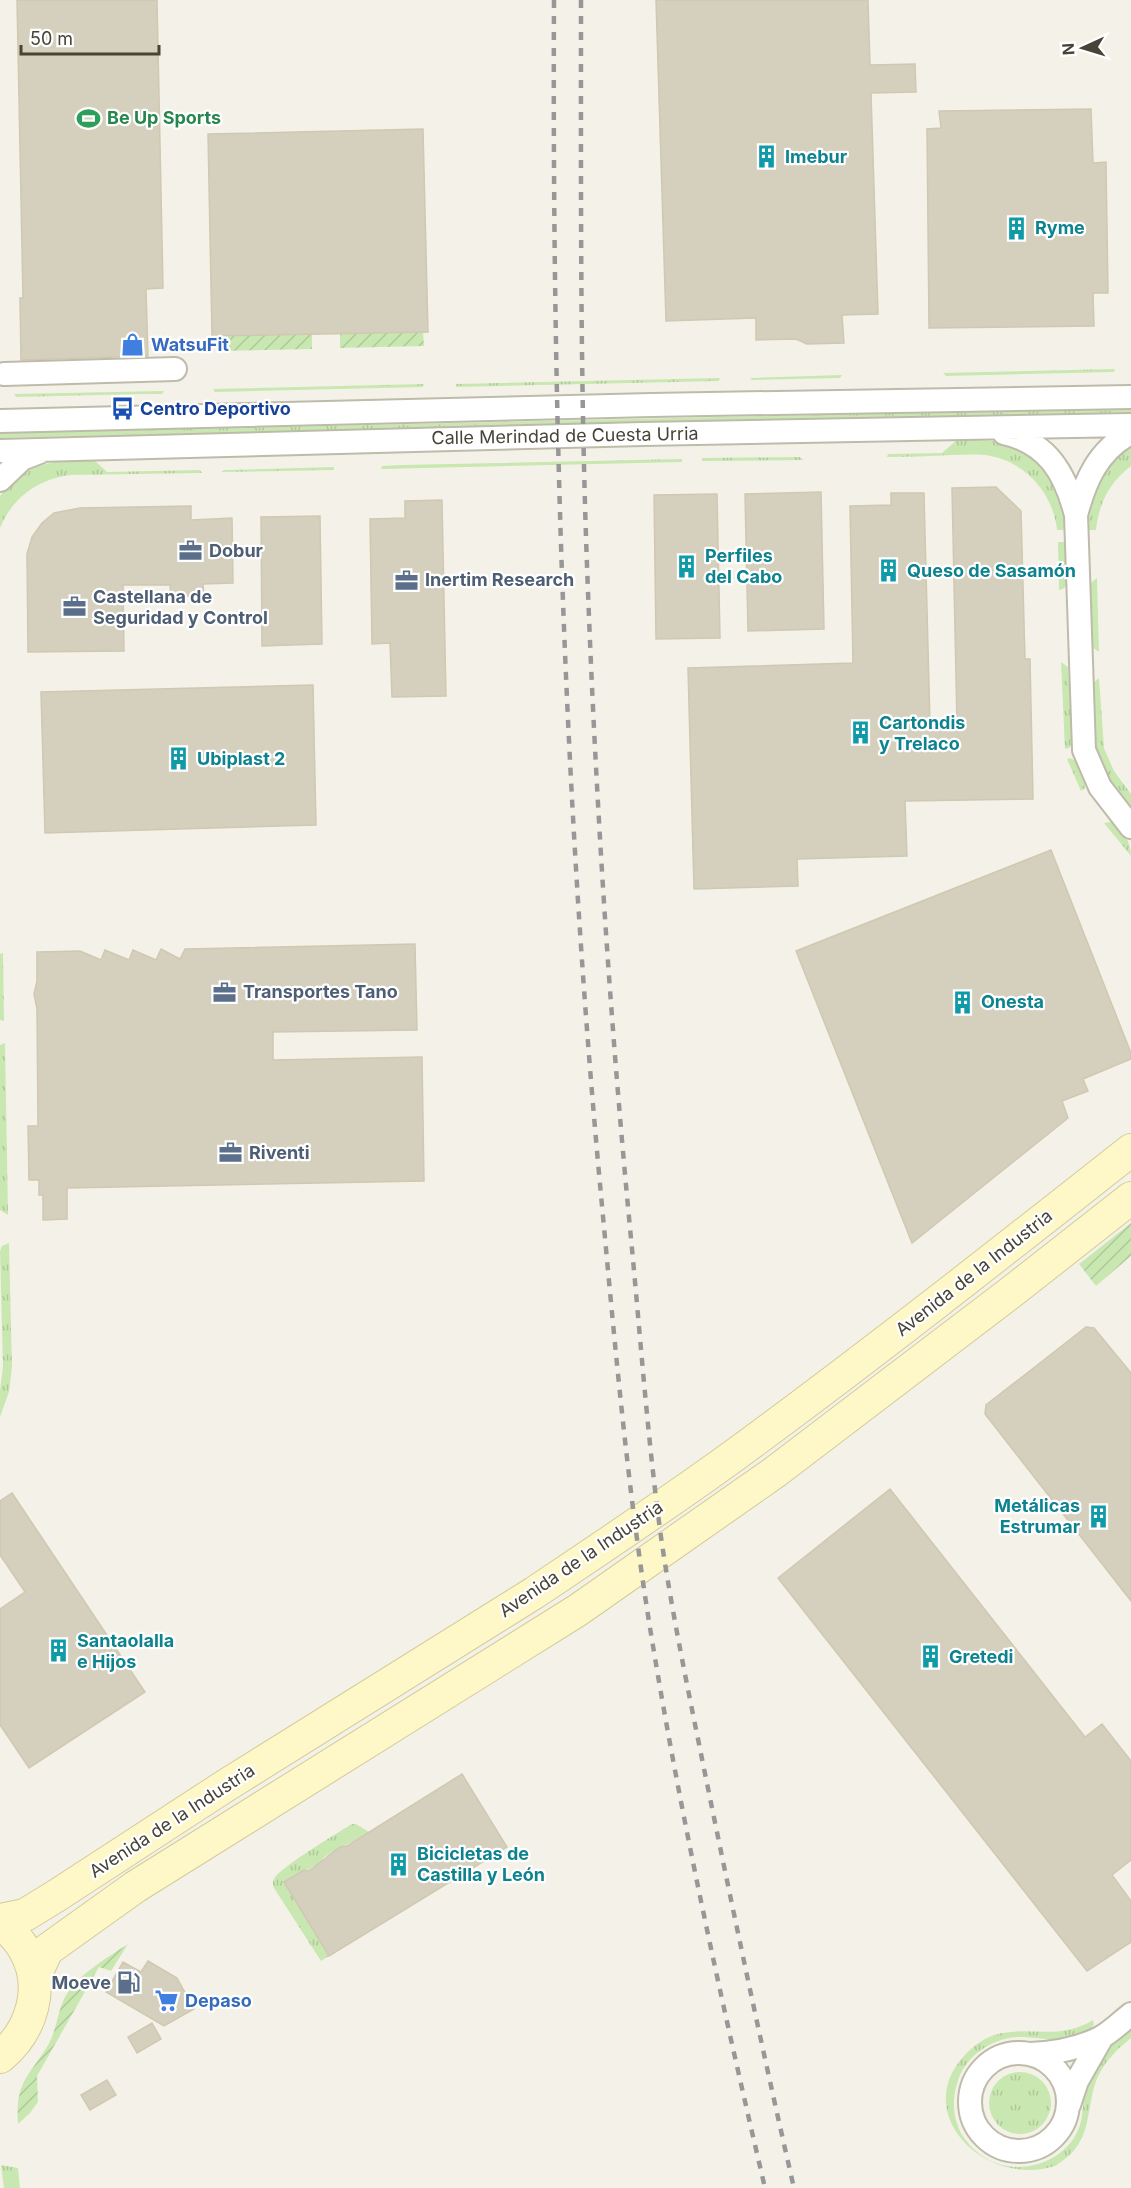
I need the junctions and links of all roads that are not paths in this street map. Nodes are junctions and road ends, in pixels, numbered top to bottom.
1 (175, 369) dead end
2 (4, 374) dead end
3 (1131, 397) edge
4 (0, 421) edge
5 (1131, 425) edge
6 (986, 428) junction
7 (1131, 433) edge
8 (48, 450) junction
9 (0, 451) edge
10 (0, 480) edge
11 (1076, 515) junction
12 (1131, 826) edge
13 (1131, 1150) edge
14 (1131, 1197) edge
15 (0, 1920) edge
16 (34, 1978) junction
17 (1131, 2014) edge
18 (1102, 2037) junction
19 (1030, 2054) junction
20 (0, 2057) edge
21 (1067, 2109) junction

1 - 2 street
3 - 4 street, Calle Merindad de Cuesta Urria
5 - 6 street, Calle Merindad de Cuesta Urria
6 - 8 street, Calle Merindad de Cuesta Urria
6 - 11 street
7 - 11 street
8 - 9 street, Calle Merindad de Cuesta Urria
8 - 10 street
11 - 12 street
13 - 15 main road, Avenida de la Industria
14 - 16 main road, Avenida de la Industria
15 - 16 main road
16 - 20 main road
17 - 18 street
18 - 19 street
18 - 21 street
19 - 21 street
19 - 21 street

